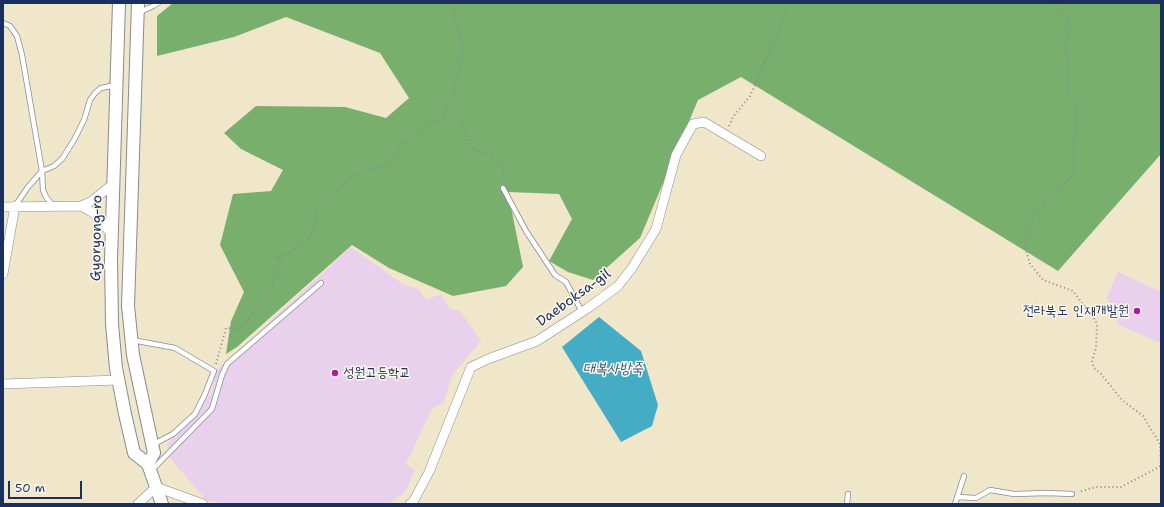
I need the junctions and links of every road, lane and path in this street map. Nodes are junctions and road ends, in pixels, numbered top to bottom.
1 (119, 3) edge
2 (158, 3) edge
3 (453, 3) edge
4 (786, 3) edge
5 (1053, 3) edge
6 (138, 8) edge
7 (3, 23) edge
8 (116, 85) junction
9 (447, 107) junction
10 (724, 134) junction
11 (761, 156) dead end
12 (42, 171) junction
13 (113, 184) junction
14 (503, 188) joint
15 (15, 206) junction
16 (53, 206) junction
17 (81, 206) junction
18 (3, 207) edge
19 (111, 234) junction
20 (3, 274) edge
21 (321, 283) dead end
22 (582, 312) junction
23 (132, 340) junction
24 (214, 371) junction
25 (118, 380) junction
26 (3, 384) edge
27 (152, 445) junction
28 (150, 468) junction
29 (964, 476) dead end
30 (156, 487) junction
31 (848, 494) dead end
32 (1072, 494) joint
33 (957, 496) junction
34 (138, 504) edge
35 (162, 504) edge
36 (203, 504) edge
37 (410, 504) edge
38 (847, 504) edge
39 (955, 504) edge

1 - 8 street, Gyoryong-ro
2 - 6 lane
3 - 9 path
4 - 10 path
5 - 32 path
6 - 23 street
7 - 12 lane
8 - 12 lane
8 - 13 street, Gyoryong-ro
9 - 14 path
9 - 24 path
10 - 11 street, Daeboksa-gil
10 - 22 street, Daeboksa-gil
12 - 15 lane
12 - 16 lane
13 - 17 street
13 - 19 street, Gyoryong-ro
14 - 22 lane
15 - 16 street
15 - 18 street
15 - 20 street
16 - 17 street
17 - 19 street
19 - 25 street, Gyoryong-ro
21 - 28 lane
22 - 37 street, Daeboksa-gil
23 - 24 lane
23 - 27 street
24 - 27 lane
25 - 26 street
25 - 28 street, Gyoryong-ro
27 - 28 street
28 - 30 street
29 - 33 lane
30 - 34 street
30 - 35 street
30 - 36 street
31 - 38 lane
32 - 33 lane
33 - 39 lane

